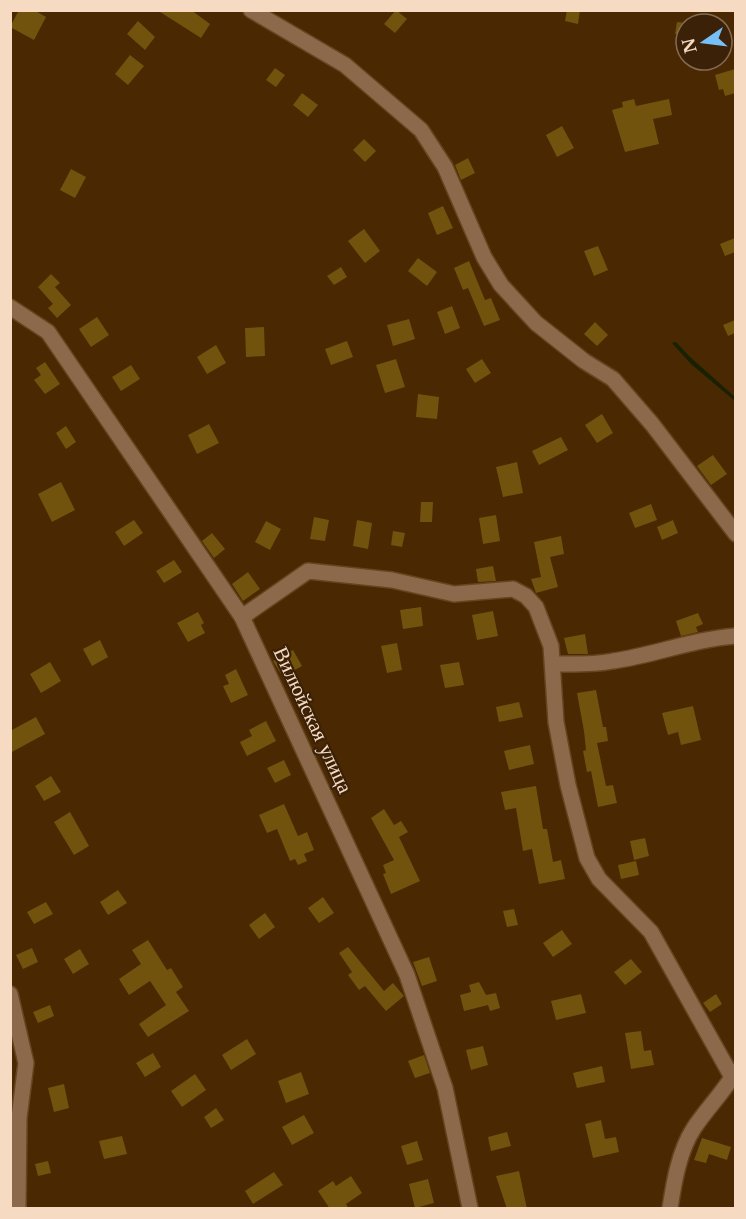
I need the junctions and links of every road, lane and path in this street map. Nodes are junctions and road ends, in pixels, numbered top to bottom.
1 (251, 10) edge
2 (10, 306) edge
3 (735, 534) edge
4 (242, 617) junction
5 (735, 636) edge
6 (553, 664) junction
7 (10, 994) edge
8 (734, 1075) edge
9 (18, 1209) edge
10 (470, 1209) edge
11 (670, 1209) edge

1 - 3 street
2 - 4 street, Вилюйская улица
4 - 6 street
4 - 10 street, Вилюйская улица
5 - 6 street
6 - 8 street
7 - 9 street
8 - 11 street

